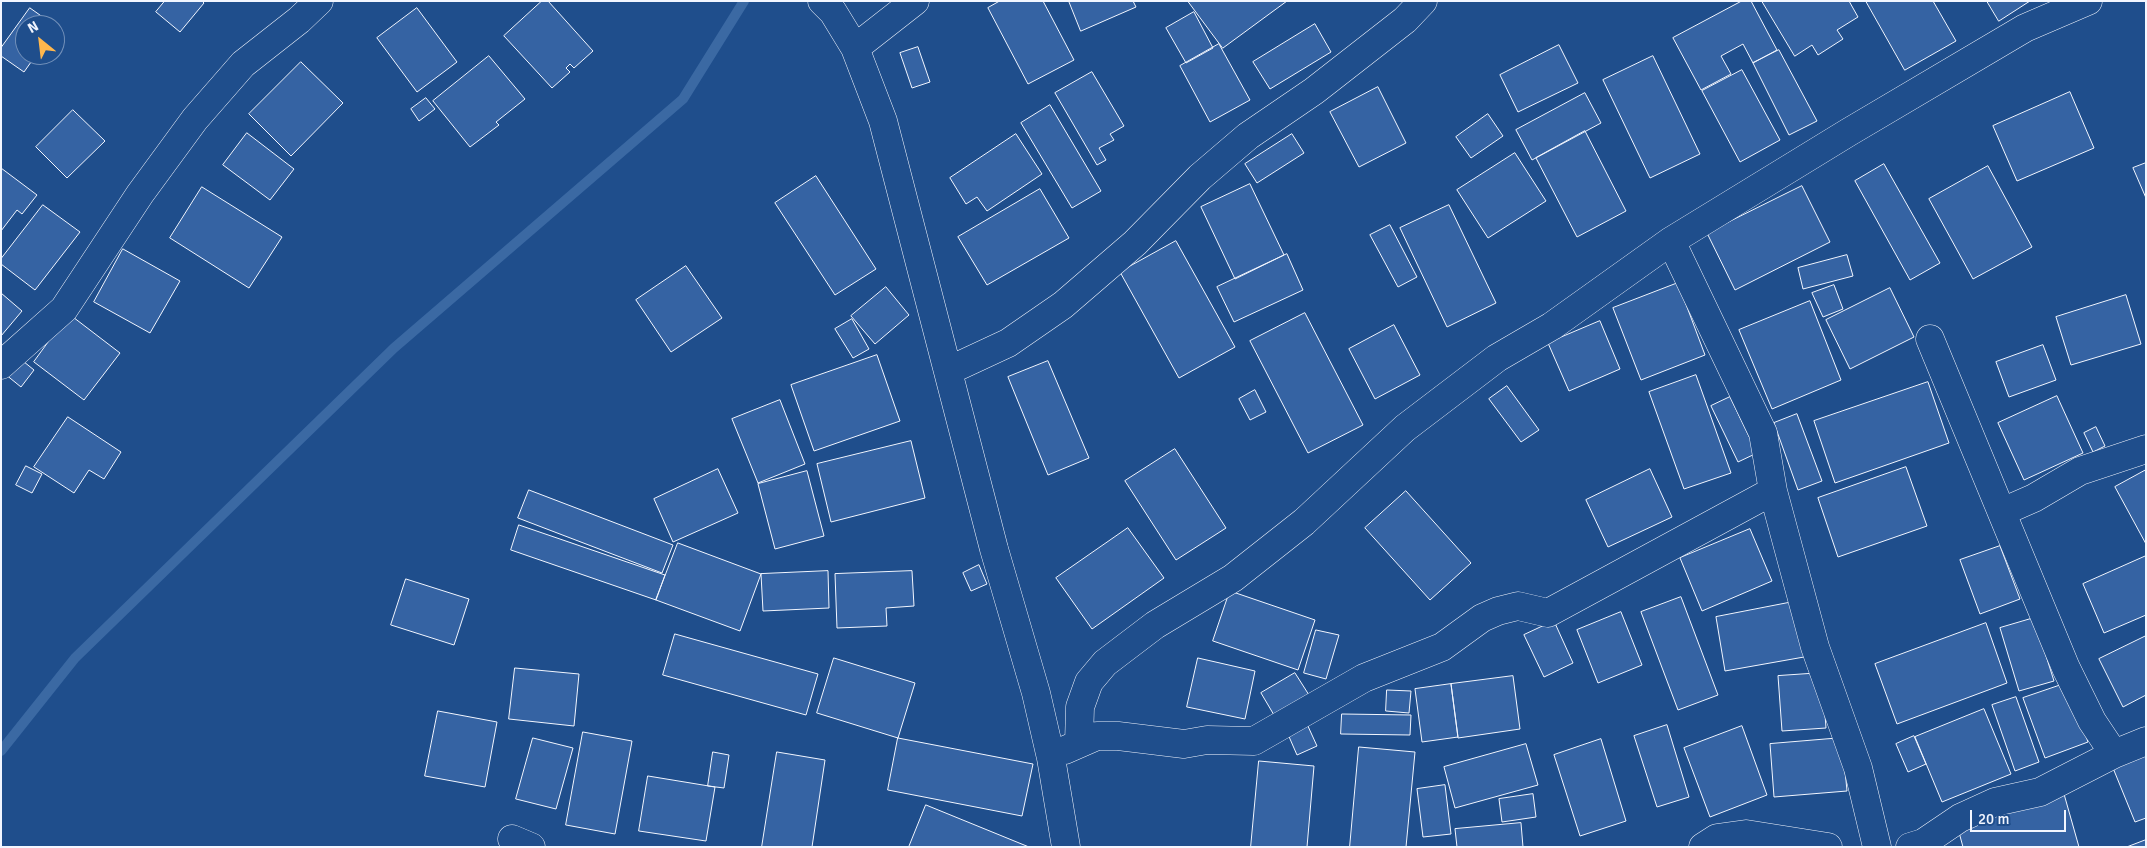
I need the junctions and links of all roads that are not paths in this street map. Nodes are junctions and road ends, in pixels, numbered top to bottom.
1 (319, 1) edge
2 (822, 1) edge
3 (915, 1) edge
4 (1424, 1) edge
5 (2088, 1) edge
6 (855, 48) junction
7 (1671, 241) junction
8 (1930, 339) dead end
9 (1, 365) edge
10 (950, 370) junction
11 (2146, 449) edge
12 (1773, 491) junction
13 (2002, 512) junction
14 (2146, 740) edge
15 (1079, 743) junction
16 (2114, 754) junction
17 (1051, 758) junction
18 (1066, 847) edge
19 (1703, 847) edge
20 (1828, 847) edge
21 (1877, 847) edge
22 (1910, 847) edge

1 - 9 street
2 - 6 street
3 - 6 street
4 - 10 street
5 - 7 street
6 - 10 street
7 - 12 street
7 - 15 street
8 - 13 street
10 - 17 street
11 - 13 street
12 - 15 street
12 - 21 street
13 - 16 street
14 - 16 street
15 - 17 street
16 - 22 street
17 - 18 street
19 - 20 street

